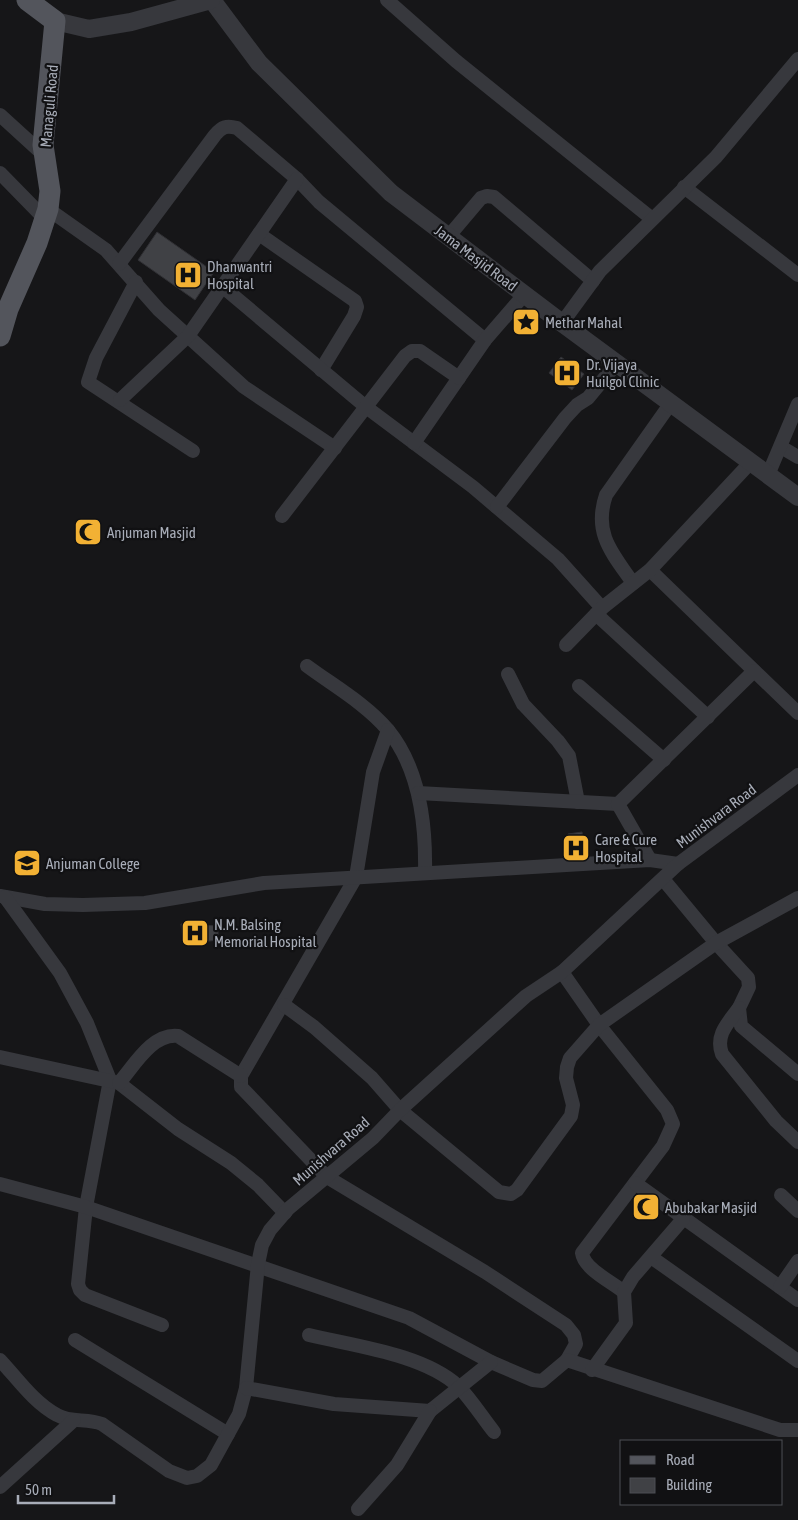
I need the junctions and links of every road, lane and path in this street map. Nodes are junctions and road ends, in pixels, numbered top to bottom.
1 (27, 0) edge
2 (212, 0) edge
3 (387, 0) edge
4 (55, 21) junction
5 (798, 59) edge
6 (0, 115) edge
7 (45, 156) junction
8 (0, 173) edge
9 (297, 179) junction
10 (684, 187) junction
11 (46, 214) junction
12 (651, 218) junction
13 (259, 234) junction
14 (448, 236) junction
15 (120, 264) junction
16 (798, 275) edge
17 (592, 281) junction
18 (136, 282) junction
19 (223, 287) junction
20 (524, 294) junction
21 (562, 323) junction
22 (0, 336) edge
23 (188, 336) junction
24 (485, 340) junction
25 (618, 363) junction
26 (321, 370) junction
27 (459, 378) junction
28 (120, 400) junction
29 (671, 403) junction
30 (798, 404) edge
31 (366, 407) junction
32 (414, 442) junction
33 (781, 447) junction
34 (335, 448) junction
35 (193, 451) dead end
36 (798, 457) edge
37 (751, 462) junction
38 (768, 475) junction
39 (798, 498) edge
40 (496, 507) junction
41 (282, 516) dead end
42 (650, 570) junction
43 (632, 583) junction
44 (599, 611) junction
45 (566, 645) dead end
46 (307, 666) dead end
47 (754, 671) junction
48 (508, 674) dead end
49 (579, 686) dead end
50 (798, 713) edge
51 (708, 717) junction
52 (388, 730) junction
53 (664, 760) junction
54 (798, 775) edge
55 (418, 794) junction
56 (578, 802) junction
57 (618, 804) junction
58 (650, 860) junction
59 (678, 864) junction
60 (425, 872) junction
61 (356, 877) junction
62 (664, 879) junction
63 (2, 897) edge
64 (798, 898) edge
65 (716, 943) junction
66 (562, 972) junction
67 (284, 1005) junction
68 (739, 1008) junction
69 (599, 1026) junction
70 (0, 1057) edge
71 (798, 1074) edge
72 (241, 1076) junction
73 (114, 1082) junction
74 (400, 1110) junction
75 (798, 1142) edge
76 (327, 1176) junction
77 (635, 1183) junction
78 (0, 1184) edge
79 (781, 1195) dead end
80 (86, 1207) junction
81 (798, 1210) edge
82 (284, 1213) junction
83 (683, 1219) junction
84 (651, 1257) junction
85 (798, 1261) edge
86 (258, 1264) junction
87 (780, 1287) junction
88 (624, 1292) junction
89 (798, 1300) edge
90 (162, 1325) dead end
91 (309, 1335) dead end
92 (74, 1340) dead end
93 (0, 1360) edge
94 (567, 1360) junction
95 (798, 1360) edge
96 (491, 1362) junction
97 (592, 1370) junction
98 (458, 1386) junction
99 (246, 1388) junction
100 (430, 1411) junction
101 (74, 1420) junction
102 (798, 1430) edge
103 (494, 1432) dead end
104 (228, 1434) junction
105 (0, 1487) edge
106 (358, 1509) dead end

1 - 4 main road
2 - 4 street
2 - 14 street, Jama Masjid Road
3 - 12 street
4 - 7 main road, Managuli Road
5 - 10 street
6 - 7 street
7 - 11 main road, Managuli Road
8 - 11 street
9 - 13 street
9 - 15 street
9 - 24 street
10 - 12 street
10 - 16 street
11 - 15 street
11 - 22 main road, Managuli Road
12 - 17 street
13 - 19 street
13 - 26 street
14 - 17 street
14 - 20 street, Jama Masjid Road
15 - 18 street
17 - 21 street
18 - 23 street
18 - 28 street
19 - 23 street
19 - 26 street
20 - 21 street, Jama Masjid Road
20 - 24 street
21 - 25 street, Jama Masjid Road
23 - 28 street
23 - 34 street
24 - 27 street
25 - 29 street, Jama Masjid Road
25 - 40 street
26 - 31 street
27 - 31 street
27 - 32 street
28 - 35 street
29 - 37 street, Jama Masjid Road
29 - 43 street
30 - 33 street
31 - 32 street
31 - 34 street
32 - 40 street
33 - 36 street
33 - 38 street
34 - 41 street
37 - 38 street, Jama Masjid Road
37 - 42 street
38 - 39 street, Jama Masjid Road
40 - 44 street
42 - 43 street
42 - 47 street
43 - 44 street
44 - 45 street
44 - 51 street
46 - 52 street
47 - 50 street
47 - 51 street
48 - 56 street
49 - 53 street
51 - 53 street
52 - 55 street
52 - 61 street
53 - 57 street
54 - 59 street, Munishvara Road
55 - 56 street
55 - 60 street
56 - 57 street
57 - 58 street
58 - 59 street
58 - 60 street
59 - 62 street, Munishvara Road
60 - 61 street
61 - 63 street
61 - 67 street
62 - 65 street
62 - 66 street, Munishvara Road
63 - 73 street
64 - 65 street
65 - 68 street
65 - 69 street
66 - 69 street
66 - 74 street, Munishvara Road
67 - 72 street
67 - 74 street
68 - 71 street
68 - 75 street
69 - 74 street
69 - 77 street
70 - 73 street
72 - 73 street
72 - 76 street
73 - 80 street
73 - 82 street
74 - 76 street, Munishvara Road
76 - 82 street, Munishvara Road
76 - 94 street
77 - 83 street
77 - 88 street
78 - 80 street
79 - 81 street
80 - 86 street
80 - 90 street
82 - 86 street, Munishvara Road
83 - 84 street
83 - 87 street
84 - 88 street
84 - 95 street
85 - 87 street
86 - 96 street
86 - 99 street, Munishvara Road
87 - 89 street
88 - 97 street
91 - 98 street
92 - 104 street
93 - 101 street, Munishvara Road
94 - 96 street
94 - 97 street
96 - 98 street
97 - 102 street
98 - 100 street
98 - 103 street
99 - 100 street
99 - 104 street, Munishvara Road
100 - 106 street
101 - 104 street, Munishvara Road
101 - 105 street

